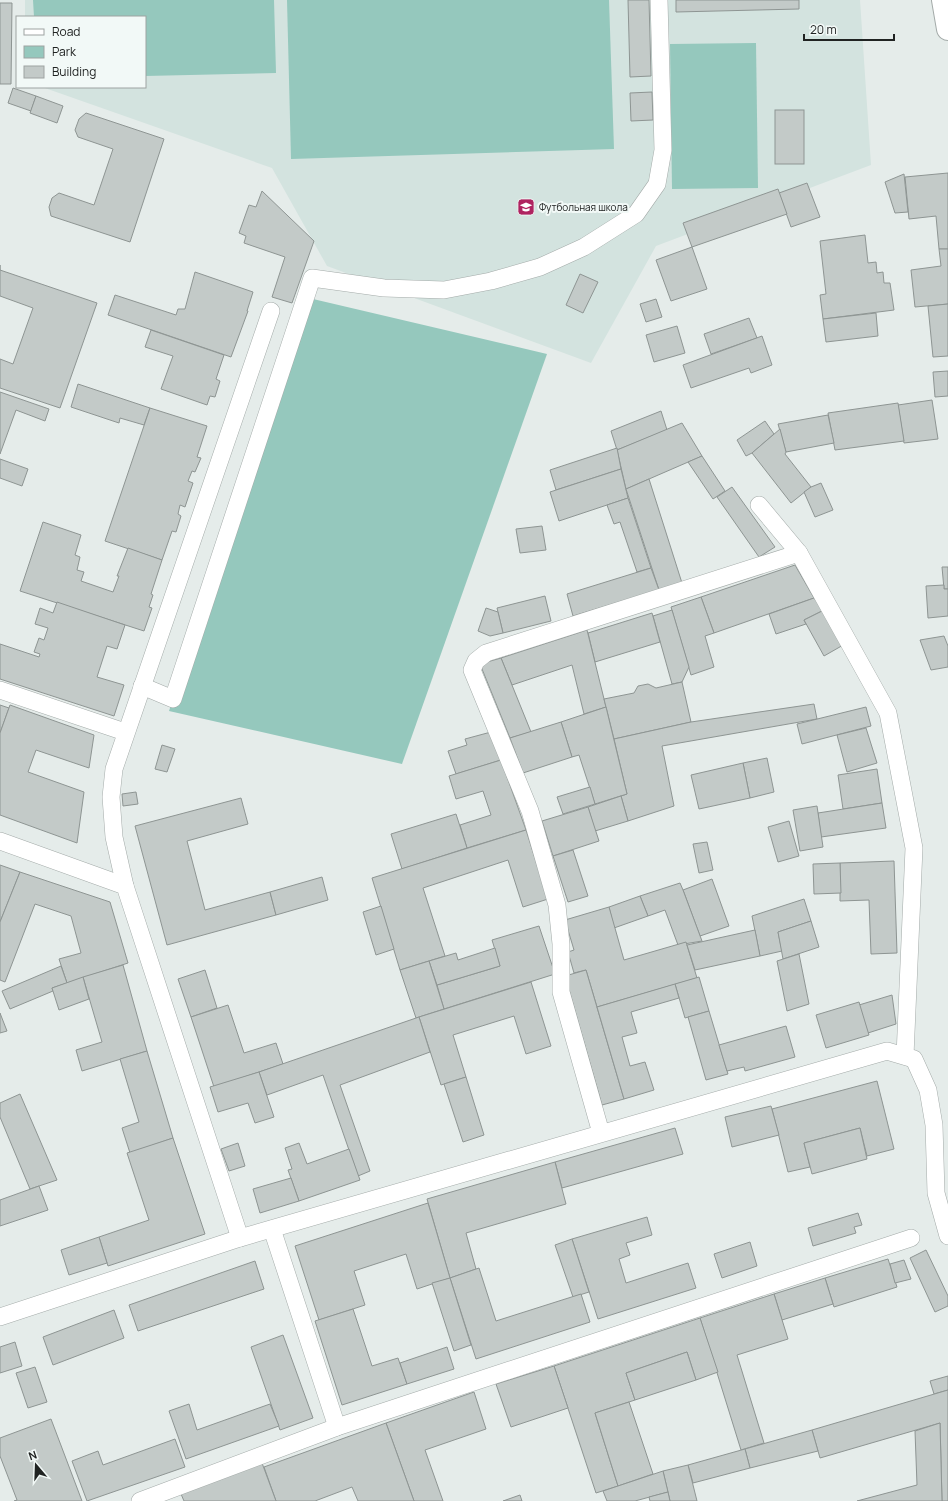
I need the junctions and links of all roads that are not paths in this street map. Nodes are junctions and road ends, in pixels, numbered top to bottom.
1 (659, 0) edge
2 (943, 0) edge
3 (948, 29) edge
4 (271, 311) dead end
5 (759, 505) dead end
6 (799, 553) junction
7 (142, 686) junction
8 (0, 690) edge
9 (125, 732) junction
10 (0, 841) edge
11 (125, 886) junction
12 (905, 1056) junction
13 (601, 1133) junction
14 (272, 1229) junction
15 (948, 1236) edge
16 (240, 1238) junction
17 (911, 1238) dead end
18 (0, 1317) edge
19 (337, 1427) junction
20 (140, 1501) edge

1 - 7 lane
2 - 3 street
4 - 7 lane
5 - 6 lane
6 - 12 lane
6 - 13 lane
7 - 9 lane
8 - 9 lane
9 - 11 lane
10 - 11 lane
11 - 16 lane
12 - 13 lane
12 - 15 lane
13 - 14 lane
14 - 16 lane
14 - 19 lane
16 - 18 lane
17 - 19 lane
19 - 20 lane

